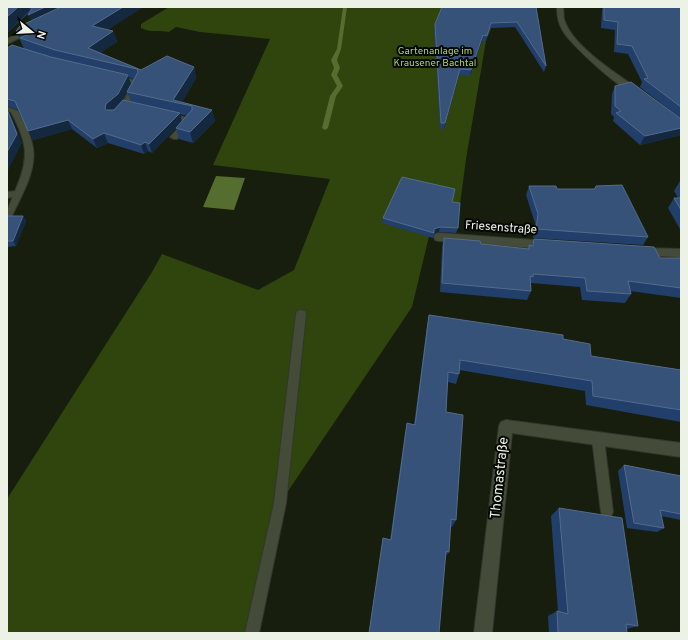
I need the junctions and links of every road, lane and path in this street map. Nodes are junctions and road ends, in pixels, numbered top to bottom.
1 (560, 7) edge
2 (39, 27) edge
3 (7, 46) edge
4 (106, 75) edge
5 (646, 98) edge
6 (7, 109) edge
7 (161, 114) edge
8 (113, 116) edge
9 (174, 137) dead end
10 (7, 194) edge
11 (17, 194) junction
12 (7, 218) edge
13 (439, 237) dead end
14 (555, 245) edge
15 (633, 251) edge
16 (681, 253) edge
17 (301, 314) dead end
18 (598, 439) junction
19 (681, 450) edge
20 (607, 512) dead end
21 (252, 633) edge
22 (483, 633) edge

1 - 5 street
2 - 3 street
4 - 8 lane
6 - 11 lane
7 - 9 lane
10 - 11 street
11 - 12 lane
13 - 14 street, Friesenstraße
15 - 16 street
17 - 21 lane
18 - 19 street, Thomastraße
18 - 20 lane
18 - 22 street, Thomastraße

